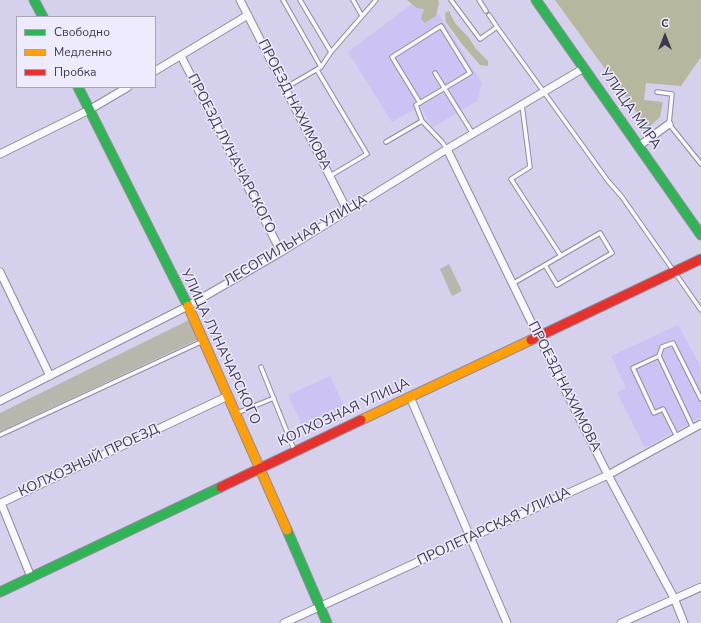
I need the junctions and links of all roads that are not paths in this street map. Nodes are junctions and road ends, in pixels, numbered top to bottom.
1 (34, 0) edge
2 (240, 0) edge
3 (283, 0) edge
4 (300, 0) edge
5 (353, 0) edge
6 (376, 0) edge
7 (451, 0) edge
8 (479, 0) edge
9 (536, 0) edge
10 (486, 11) dead end
11 (248, 15) junction
12 (489, 15) dead end
13 (42, 16) edge
14 (362, 16) junction
15 (497, 27) junction
16 (331, 52) junction
17 (181, 56) junction
18 (321, 67) junction
19 (584, 68) junction
20 (156, 70) edge
21 (317, 70) junction
22 (435, 73) dead end
23 (78, 88) edge
24 (126, 88) edge
25 (285, 88) junction
26 (444, 88) junction
27 (544, 92) junction
28 (656, 92) dead end
29 (420, 103) junction
30 (522, 105) junction
31 (89, 110) junction
32 (422, 121) junction
33 (669, 124) junction
34 (473, 134) junction
35 (386, 142) dead end
36 (639, 146) junction
37 (447, 150) junction
38 (0, 154) edge
39 (701, 164) edge
40 (330, 176) junction
41 (347, 210) junction
42 (701, 234) edge
43 (281, 252) junction
44 (561, 256) junction
45 (701, 259) edge
46 (545, 265) junction
47 (0, 272) edge
48 (674, 272) junction
49 (512, 284) junction
50 (188, 306) junction
51 (701, 310) edge
52 (538, 336) junction
53 (204, 341) junction
54 (658, 356) junction
55 (261, 367) dead end
56 (50, 376) junction
57 (228, 396) junction
58 (410, 397) junction
59 (274, 398) junction
60 (701, 399) edge
61 (0, 401) edge
62 (236, 413) junction
63 (701, 424) edge
64 (693, 428) junction
65 (0, 435) edge
66 (677, 437) junction
67 (295, 452) junction
68 (260, 468) junction
69 (608, 475) junction
70 (470, 538) junction
71 (31, 577) junction
72 (701, 587) edge
73 (0, 592) edge
74 (674, 598) junction
75 (320, 607) junction
76 (284, 623) edge
77 (326, 623) edge
78 (507, 623) edge
79 (621, 623) edge
80 (684, 623) edge

1 - 13 street
2 - 11 street, ПРОЕЗД НАХИМОВА
3 - 18 lane
4 - 16 lane
5 - 14 lane
6 - 14 lane
7 - 15 lane
8 - 10 lane
9 - 19 street, УЛИЦА МИРА
11 - 17 street
11 - 25 street, ПРОЕЗД НАХИМОВА
12 - 15 lane
14 - 16 lane
15 - 27 lane
16 - 18 lane
17 - 20 street
17 - 43 street, ПРОЕЗД ЛУНАЧАРСКОГО
18 - 21 lane
19 - 27 street, ЛЕСОПИЛЬНАЯ УЛИЦА
19 - 36 street, УЛИЦА МИРА
21 - 25 lane
21 - 40 lane
22 - 26 lane
23 - 31 street, УЛИЦА ЛУНАЧАРСКОГО
24 - 31 street
25 - 40 street, ПРОЕЗД НАХИМОВА
26 - 29 lane
26 - 29 lane
26 - 34 lane
27 - 30 street, ЛЕСОПИЛЬНАЯ УЛИЦА
27 - 48 lane
28 - 33 lane
29 - 32 lane
30 - 34 street, ЛЕСОПИЛЬНАЯ УЛИЦА
30 - 44 lane
31 - 38 street
31 - 50 street, УЛИЦА ЛУНАЧАРСКОГО
32 - 35 lane
32 - 37 lane
33 - 36 street
33 - 39 lane
34 - 37 street, ЛЕСОПИЛЬНАЯ УЛИЦА
36 - 42 street, УЛИЦА МИРА
37 - 41 street, ЛЕСОПИЛЬНАЯ УЛИЦА
37 - 49 street, ПРОЕЗД НАХИМОВА
40 - 41 street, ПРОЕЗД НАХИМОВА
41 - 43 street, ЛЕСОПИЛЬНАЯ УЛИЦА
43 - 50 street, ЛЕСОПИЛЬНАЯ УЛИЦА
44 - 46 lane
44 - 46 lane
45 - 48 street, КОЛХОЗНАЯ УЛИЦА
46 - 49 lane
47 - 56 street
48 - 51 lane
48 - 52 street, КОЛХОЗНАЯ УЛИЦА
49 - 52 street, ПРОЕЗД НАХИМОВА
50 - 53 street, УЛИЦА ЛУНАЧАРСКОГО
50 - 56 street, ЛЕСОПИЛЬНАЯ УЛИЦА
52 - 58 street, КОЛХОЗНАЯ УЛИЦА
52 - 69 street, ПРОЕЗД НАХИМОВА
53 - 57 street, УЛИЦА ЛУНАЧАРСКОГО
53 - 65 lane
54 - 60 lane
54 - 64 lane
54 - 66 lane
55 - 59 lane
56 - 61 street, ЛЕСОПИЛЬНАЯ УЛИЦА
57 - 62 street, УЛИЦА ЛУНАЧАРСКОГО
57 - 71 street, КОЛХОЗНЫЙ ПРОЕЗД
58 - 67 street, КОЛХОЗНАЯ УЛИЦА
58 - 70 street
59 - 62 lane
59 - 67 lane
62 - 68 street, УЛИЦА ЛУНАЧАРСКОГО
63 - 64 street, ПРОЛЕТАРСКАЯ УЛИЦА
64 - 66 street, ПРОЛЕТАРСКАЯ УЛИЦА
66 - 69 street, ПРОЛЕТАРСКАЯ УЛИЦА
67 - 68 street, КОЛХОЗНАЯ УЛИЦА
68 - 71 street, КОЛХОЗНАЯ УЛИЦА
68 - 75 street, УЛИЦА ЛУНАЧАРСКОГО
69 - 70 street, ПРОЛЕТАРСКАЯ УЛИЦА
69 - 74 street, ПРОЕЗД НАХИМОВА
70 - 75 street, ПРОЛЕТАРСКАЯ УЛИЦА
70 - 78 street
71 - 73 street, КОЛХОЗНАЯ УЛИЦА
72 - 74 street
74 - 79 street
74 - 80 street, ПРОЕЗД НАХИМОВА
75 - 76 street, ПРОЛЕТАРСКАЯ УЛИЦА
75 - 77 street, УЛИЦА ЛУНАЧАРСКОГО

